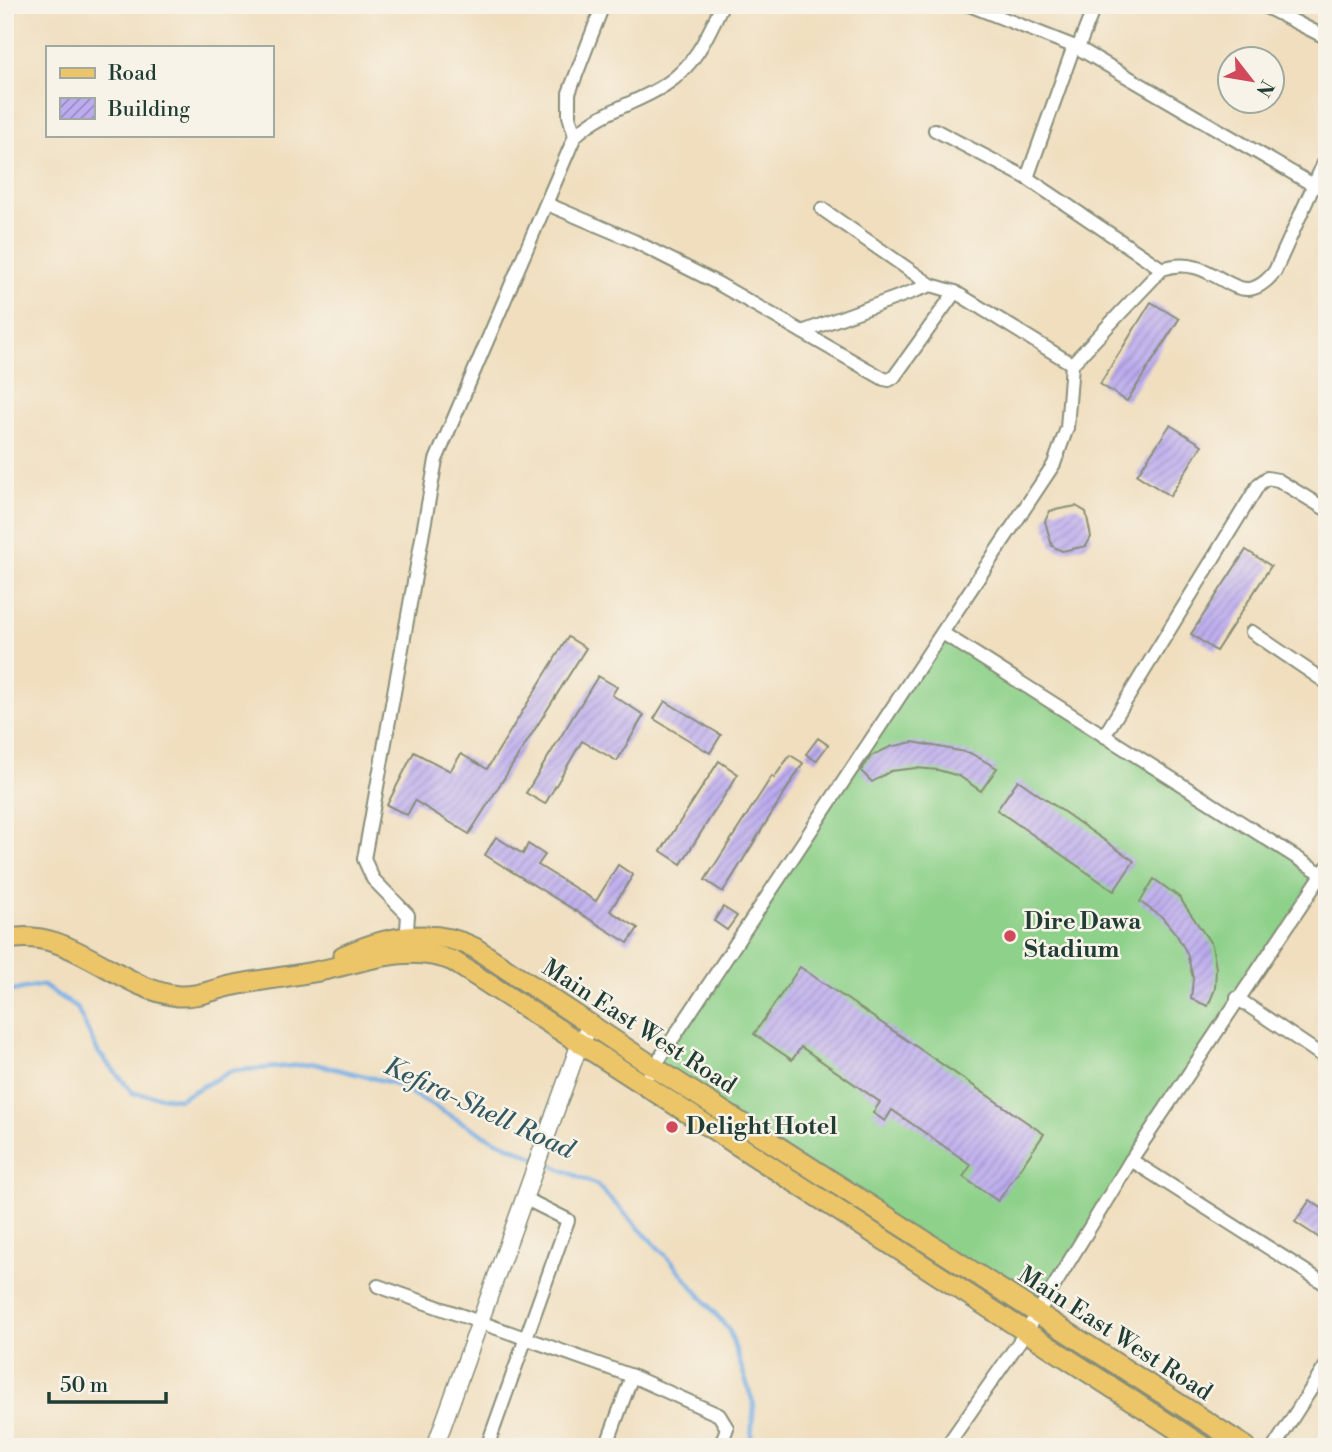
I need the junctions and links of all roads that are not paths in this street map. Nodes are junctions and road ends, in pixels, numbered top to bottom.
1 (603, 5) edge
2 (722, 5) edge
3 (969, 5) edge
4 (1095, 5) edge
5 (1262, 5) edge
6 (1327, 38) edge
7 (1076, 47) junction
8 (935, 130) dead end
9 (575, 136) junction
10 (1327, 156) edge
11 (1027, 178) junction
12 (1321, 187) edge
13 (547, 204) junction
14 (822, 209) dead end
15 (1161, 269) junction
16 (931, 285) junction
17 (955, 292) junction
18 (802, 332) junction
19 (1072, 364) junction
20 (1327, 510) edge
21 (1252, 632) dead end
22 (944, 634) junction
23 (1327, 682) edge
24 (1104, 736) junction
25 (1325, 873) edge
26 (7, 940) edge
27 (406, 944) junction
28 (1237, 998) junction
29 (591, 1026) junction
30 (580, 1043) junction
31 (1327, 1059) edge
32 (654, 1068) junction
33 (641, 1084) junction
34 (1131, 1160) junction
35 (524, 1198) junction
36 (898, 1223) junction
37 (885, 1241) junction
38 (1327, 1285) edge
39 (379, 1286) dead end
40 (1037, 1313) junction
41 (480, 1320) junction
42 (1026, 1332) junction
43 (526, 1336) junction
44 (1327, 1364) edge
45 (632, 1376) junction
46 (435, 1447) edge
47 (487, 1447) edge
48 (606, 1447) edge
49 (720, 1447) edge
50 (946, 1447) edge
51 (1204, 1447) edge
52 (1246, 1447) edge
53 (1274, 1447) edge

1 - 9 street
2 - 9 street
3 - 7 street
4 - 7 street
5 - 6 street
7 - 11 street
7 - 12 street
8 - 11 street
9 - 13 street
10 - 12 street
11 - 15 street
12 - 15 street
13 - 18 street
13 - 27 street
14 - 16 street
15 - 19 street
16 - 17 street
16 - 18 street
17 - 18 street
17 - 19 street
19 - 22 street
20 - 24 street
21 - 23 street
22 - 24 street
22 - 32 street
24 - 25 street
25 - 28 street
26 - 27 main road, Main East West Road
27 - 29 main road, Main East West Road
27 - 30 main road, Main East West Road
28 - 31 street
28 - 34 street
29 - 30 street
29 - 32 main road, Main East West Road
30 - 33 main road, Main East West Road
30 - 35 street
32 - 33 street
32 - 36 main road, Main East West Road
33 - 37 main road, Main East West Road
34 - 38 street
34 - 40 street
35 - 41 street
35 - 43 street
36 - 37 main road
36 - 40 main road, Main East West Road
37 - 42 main road, Main East West Road
39 - 41 street
40 - 42 street
40 - 52 main road, Main East West Road
41 - 43 street
41 - 46 street
42 - 50 street
42 - 51 main road, Main East West Road
43 - 45 street
43 - 47 street
44 - 53 street
45 - 48 street
45 - 49 street

